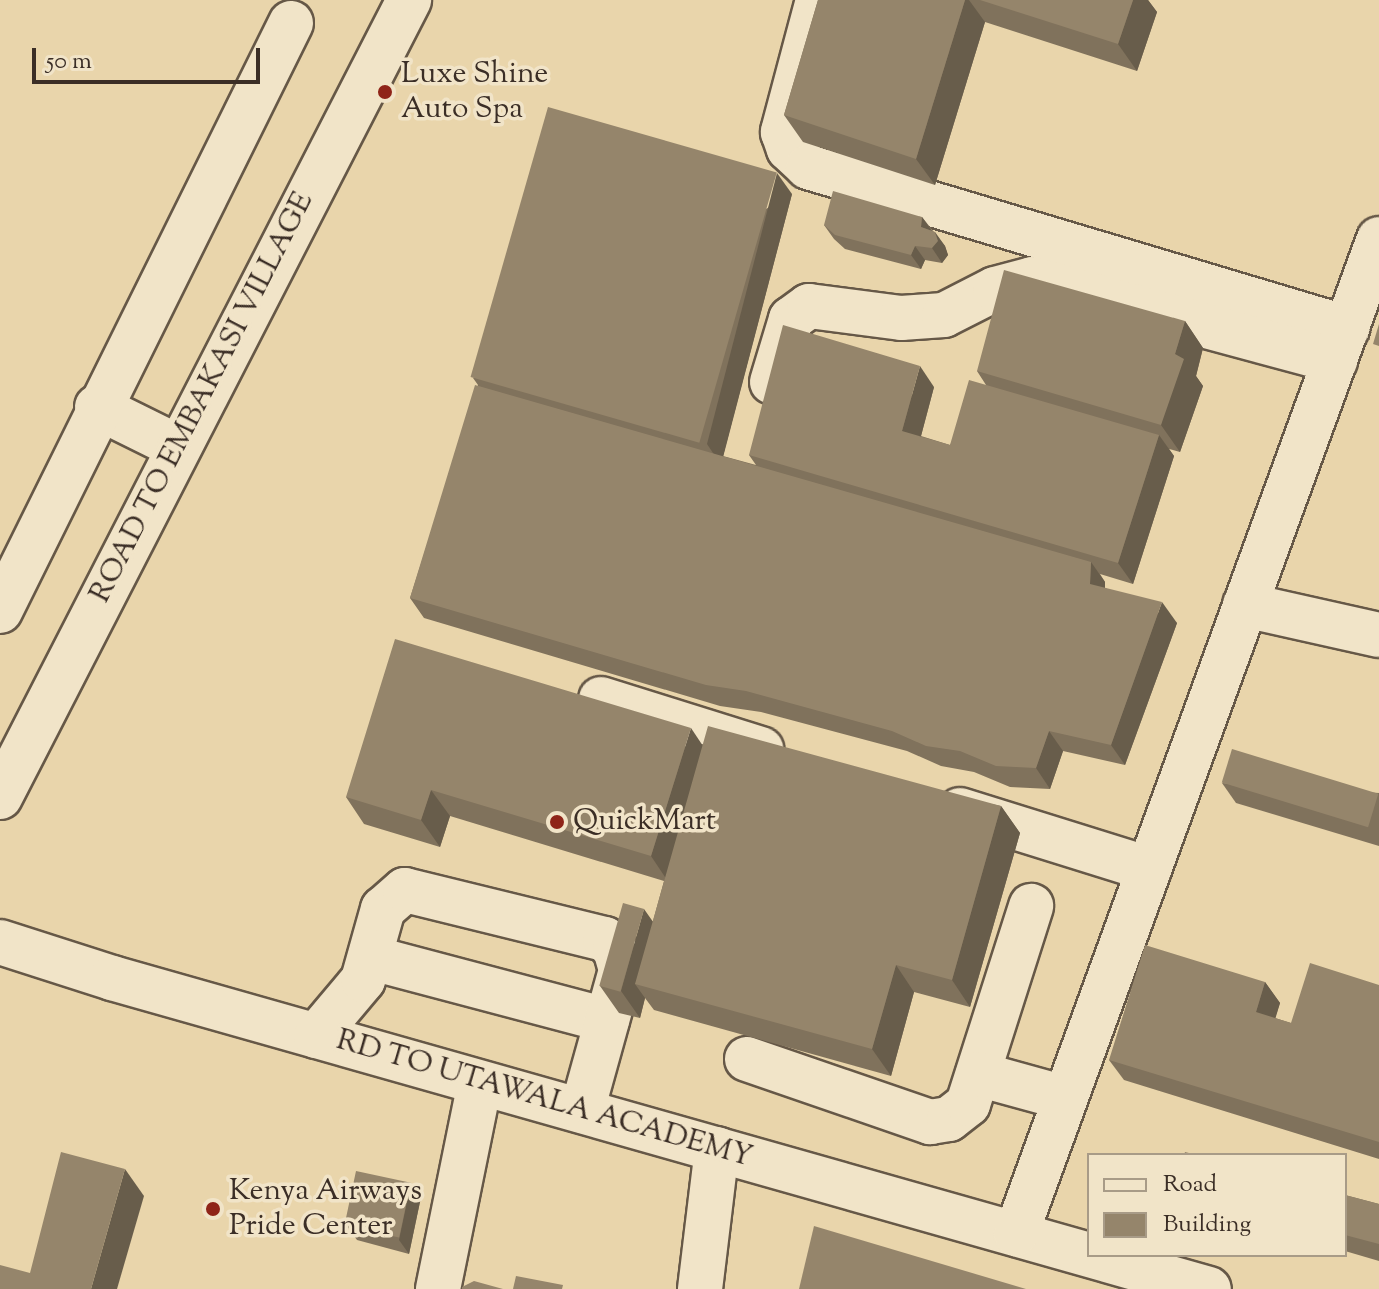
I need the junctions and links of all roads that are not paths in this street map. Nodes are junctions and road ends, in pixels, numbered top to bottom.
1 (409, 0) edge
2 (818, 0) edge
3 (291, 23) dead end
4 (1379, 239) edge
5 (1341, 344) junction
6 (97, 407) junction
7 (761, 421) edge
8 (176, 446) junction
9 (1245, 605) junction
10 (0, 611) edge
11 (1379, 635) edge
12 (601, 699) edge
13 (799, 760) edge
14 (0, 797) edge
15 (921, 798) edge
16 (1149, 869) junction
17 (1031, 906) dead end
18 (0, 942) edge
19 (372, 958) junction
20 (607, 1020) junction
21 (316, 1036) junction
22 (747, 1059) dead end
23 (978, 1074) junction
24 (480, 1083) junction
25 (1065, 1098) junction
26 (582, 1111) junction
27 (717, 1149) junction
28 (1016, 1234) junction
29 (1087, 1254) edge
30 (1097, 1257) edge
31 (438, 1289) edge
32 (700, 1289) edge
33 (1209, 1289) edge

1 - 8 street, ROAD TO EMBAKASI VILLAGE
2 - 5 street
3 - 6 street
4 - 5 street
5 - 7 street
5 - 9 street
6 - 8 street
6 - 10 street
8 - 14 street, ROAD TO EMBAKASI VILLAGE
9 - 11 street
9 - 16 street
12 - 13 street
15 - 16 street
16 - 25 street
17 - 23 street
18 - 21 street, RD TO UTAWALA ACADEMY
19 - 20 street
19 - 20 street
19 - 21 street
20 - 26 street
21 - 24 street, RD TO UTAWALA ACADEMY
22 - 23 street
23 - 25 street
24 - 26 street, RD TO UTAWALA ACADEMY
24 - 31 street
25 - 28 street
26 - 27 street, RD TO UTAWALA ACADEMY
27 - 28 street, RD TO UTAWALA ACADEMY
27 - 32 street
28 - 29 street, RD TO UTAWALA ACADEMY
30 - 33 street, RD TO UTAWALA ACADEMY

